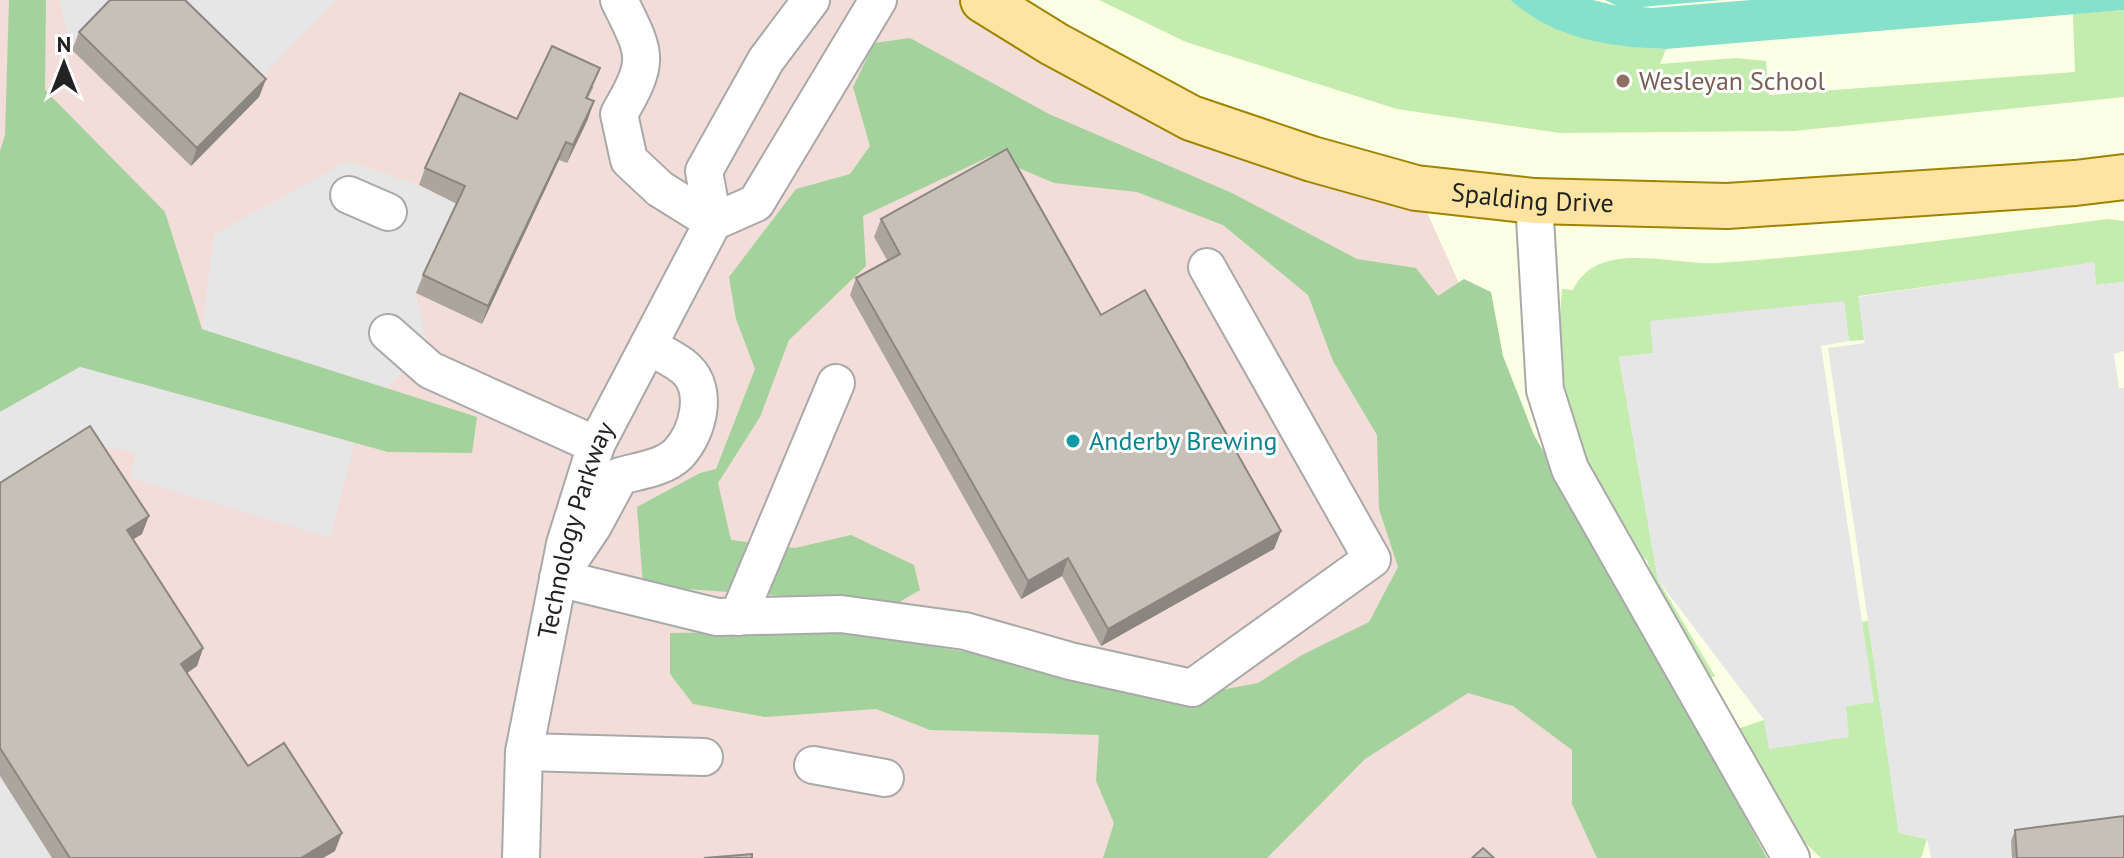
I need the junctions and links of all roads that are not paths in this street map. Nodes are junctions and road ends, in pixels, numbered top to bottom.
1 (619, 0) edge
2 (811, 0) edge
3 (878, 0) edge
4 (983, 0) edge
5 (2124, 177) edge
6 (349, 195) dead end
7 (1534, 201) junction
8 (388, 212) dead end
9 (711, 225) junction
10 (1207, 267) dead end
11 (388, 333) dead end
12 (648, 346) junction
13 (836, 383) dead end
14 (596, 445) junction
15 (558, 578) junction
16 (738, 617) junction
17 (524, 752) junction
18 (704, 757) dead end
19 (813, 765) dead end
20 (885, 778) dead end
21 (521, 858) edge
22 (1791, 858) edge

1 - 9 street
2 - 9 street
3 - 9 street
4 - 7 main road, Spalding Drive
5 - 7 main road, Spalding Drive
6 - 8 street
7 - 22 street
9 - 12 street, Technology Parkway
10 - 16 street
11 - 14 street
12 - 14 street, Technology Parkway
12 - 15 street
13 - 16 street
14 - 15 street, Technology Parkway
15 - 16 street
15 - 17 street, Technology Parkway
17 - 18 street
17 - 21 street, Technology Parkway
19 - 20 street

